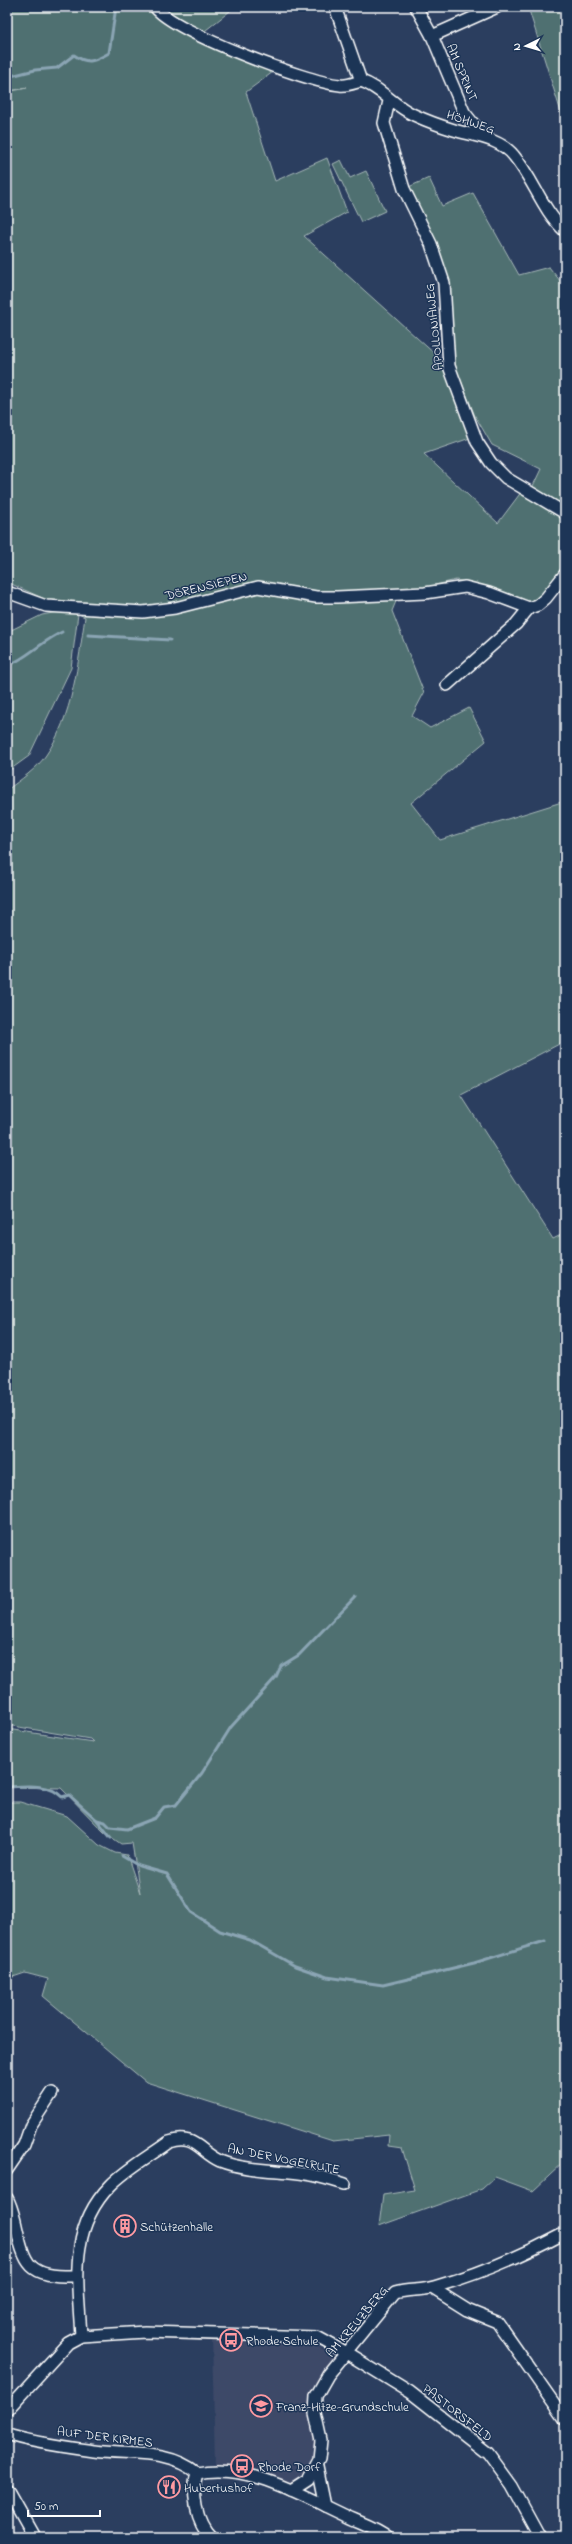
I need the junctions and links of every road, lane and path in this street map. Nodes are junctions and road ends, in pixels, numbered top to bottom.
1 (155, 7) edge
2 (335, 7) edge
3 (416, 7) edge
4 (497, 7) edge
5 (432, 36) junction
6 (361, 81) junction
7 (389, 101) junction
8 (484, 137) junction
9 (565, 231) edge
10 (565, 513) edge
11 (565, 574) edge
12 (7, 592) edge
13 (529, 608) junction
14 (447, 685) dead end
15 (52, 2093) dead end
16 (7, 2170) edge
17 (345, 2184) dead end
18 (7, 2198) edge
19 (565, 2233) edge
20 (77, 2276) junction
21 (432, 2288) junction
22 (81, 2336) junction
23 (348, 2354) junction
24 (7, 2410) edge
25 (565, 2419) edge
26 (7, 2434) edge
27 (317, 2467) junction
28 (197, 2473) junction
29 (7, 2489) edge
30 (291, 2490) junction
31 (325, 2506) junction
32 (34, 2537) edge
33 (211, 2537) edge
34 (388, 2537) edge
35 (540, 2537) edge

1 - 6 street
2 - 6 street
3 - 5 street, AM SPRINT
4 - 5 street, AM SPRINT
5 - 8 street, AM SPRINT
6 - 7 street, HÖHWEG
7 - 8 street, HÖHWEG
7 - 10 street, APOLLONIAWEG
8 - 9 street, HÖHWEG
11 - 13 street
12 - 13 street, DÖRENSIEPEN
13 - 14 street
15 - 16 street
17 - 20 street, AN DER VOGELRUTE
18 - 20 street
19 - 21 street, AM KREUZBERG
20 - 22 street, AN DER VOGELRUTE
21 - 23 street, AM KREUZBERG
21 - 25 street
22 - 23 street, PASTORSFELD
22 - 24 street
23 - 27 street, AM KREUZBERG
23 - 35 street, PASTORSFELD
26 - 28 street, AUF DER KIRMES
27 - 30 street
27 - 31 street, AM KREUZBERG
28 - 30 street
28 - 33 street
29 - 32 street
30 - 31 street
31 - 34 street

